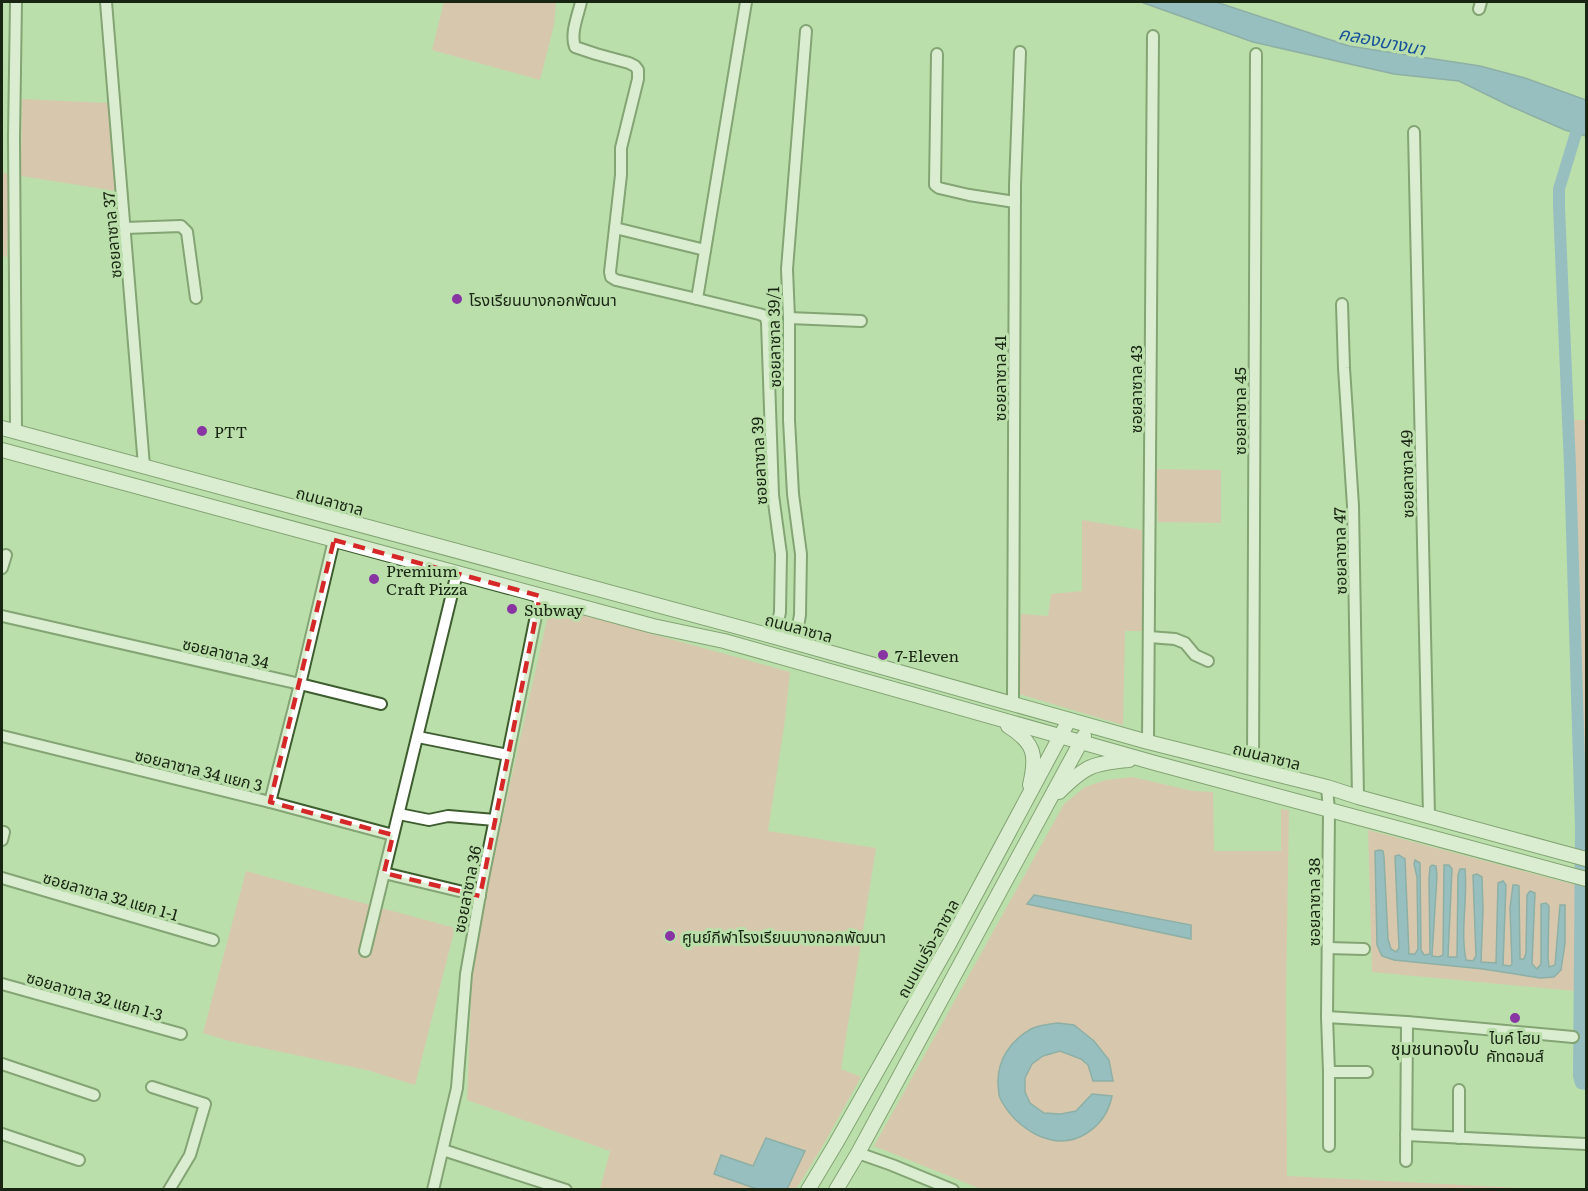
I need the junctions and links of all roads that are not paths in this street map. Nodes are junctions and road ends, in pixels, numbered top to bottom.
1 (16, 2) edge
2 (106, 2) edge
3 (581, 2) edge
4 (746, 2) edge
5 (806, 30) dead end
6 (1153, 36) dead end
7 (1020, 52) dead end
8 (937, 54) dead end
9 (1256, 54) dead end
10 (1414, 132) dead end
11 (1016, 202) junction
12 (125, 228) junction
13 (615, 228) junction
14 (705, 250) junction
15 (195, 298) dead end
16 (697, 299) junction
17 (1342, 304) dead end
18 (789, 318) junction
19 (861, 321) dead end
20 (2, 428) edge
21 (16, 432) junction
22 (2, 450) edge
23 (144, 466) junction
24 (334, 540) junction
25 (6, 555) dead end
26 (2, 568) edge
27 (457, 573) junction
28 (544, 576) junction
29 (540, 596) junction
30 (2, 616) edge
31 (729, 625) junction
32 (775, 637) junction
33 (1149, 637) junction
34 (724, 642) junction
35 (795, 643) junction
36 (1208, 661) dead end
37 (300, 684) junction
38 (381, 704) dead end
39 (1013, 704) junction
40 (984, 716) junction
41 (1069, 720) junction
42 (1089, 726) junction
43 (2, 736) edge
44 (418, 737) junction
45 (1061, 737) junction
46 (1148, 742) junction
47 (1081, 743) junction
48 (508, 755) junction
49 (1155, 764) junction
50 (1253, 768) junction
51 (1268, 772) junction
52 (1327, 787) junction
53 (1264, 793) junction
54 (1358, 798) junction
55 (270, 802) junction
56 (1329, 811) junction
57 (1020, 813) junction
58 (399, 814) junction
59 (1042, 814) junction
60 (1429, 816) junction
61 (495, 820) junction
62 (393, 835) junction
63 (1587, 859) edge
64 (384, 873) junction
65 (2, 878) edge
66 (1587, 879) edge
67 (480, 896) junction
68 (213, 940) dead end
69 (1328, 948) junction
70 (1364, 949) dead end
71 (365, 951) dead end
72 (2, 984) edge
73 (1327, 1017) junction
74 (1407, 1022) junction
75 (181, 1034) dead end
76 (1573, 1037) dead end
77 (2, 1064) edge
78 (1329, 1072) junction
79 (1367, 1072) dead end
80 (152, 1087) dead end
81 (1459, 1090) dead end
82 (94, 1095) dead end
83 (2, 1134) edge
84 (1406, 1135) junction
85 (1459, 1138) junction
86 (1587, 1144) edge
87 (1329, 1146) dead end
88 (443, 1150) junction
89 (858, 1153) junction
90 (827, 1158) junction
91 (79, 1160) dead end
92 (1406, 1161) dead end
93 (848, 1170) junction
94 (169, 1190) edge
95 (433, 1190) edge
96 (566, 1190) edge
97 (808, 1190) edge
98 (836, 1190) edge
99 (953, 1190) edge

1 - 21 street
2 - 12 street, ซอยลาซาล 37
3 - 13 street, ซอยลาซาล 39
4 - 14 street
5 - 18 street, ซอยลาซาล 39/1
6 - 33 street, ซอยลาซาล 43
7 - 11 street, ซอยลาซาล 41
8 - 11 street
9 - 50 street, ซอยลาซาล 45
10 - 60 street, ซอยลาซาล 49
11 - 39 street, ซอยลาซาล 41
12 - 15 street
12 - 23 street, ซอยลาซาล 37
13 - 14 street
13 - 16 street, ซอยลาซาล 39
14 - 16 street
16 - 32 street, ซอยลาซาล 39
17 - 54 street, ซอยลาซาล 47
18 - 19 street
18 - 35 street, ซอยลาซาล 39/1
20 - 21 street, ถนนลาซาล
21 - 23 street, ถนนลาซาล
22 - 24 street, ถนนลาซาล
23 - 28 street, ถนนลาซาล
24 - 27 street, ถนนลาซาล
24 - 37 street
25 - 26 street
27 - 29 street, ถนนลาซาล
27 - 44 street
28 - 29 street
28 - 31 street, ถนนลาซาล
29 - 34 street, ถนนลาซาล
29 - 48 street, ซอยลาซาล 36
30 - 37 street, ซอยลาซาล 34
31 - 32 street, ถนนลาซาล
31 - 34 street
32 - 35 street, ถนนลาซาล
33 - 36 street
33 - 46 street, ซอยลาซาล 43
34 - 40 street, ถนนลาซาล
35 - 39 street, ถนนลาซาล
37 - 38 street, ซอยลาซาล 34
37 - 55 street, ซอยลาซาล 34 แยก 3
39 - 41 street, ถนนลาซาล
40 - 45 street, ถนนลาซาล
40 - 57 street
41 - 42 street, ถนนลาซาล
41 - 45 street, ถนนแบริ่ง-ลาซาล
42 - 46 street, ถนนลาซาล
42 - 47 street
43 - 55 street, ซอยลาซาล 34 แยก 3
44 - 48 street
44 - 58 street
45 - 47 street, ถนนลาซาล
45 - 57 street, ถนนแบริ่ง-ลาซาล
46 - 50 street, ถนนลาซาล
47 - 49 street, ถนนลาซาล
47 - 59 street
48 - 61 street, ซอยลาซาล 36
49 - 53 street, ถนนลาซาล
49 - 59 street
50 - 51 street, ถนนลาซาล
51 - 52 street, ถนนลาซาล
51 - 53 street
52 - 54 street, ถนนลาซาล
52 - 56 street, ซอยลาซาล 38
53 - 56 street, ถนนลาซาล
54 - 60 street, ถนนลาซาล
55 - 62 street
56 - 66 street, ถนนลาซาล
56 - 69 street, ซอยลาซาล 38
57 - 90 street, ถนนแบริ่ง-ลาซาล
58 - 61 street
58 - 62 street
59 - 89 street
60 - 63 street, ถนนลาซาล
61 - 67 street, ซอยลาซาล 36
62 - 64 street
64 - 67 street
64 - 71 street
65 - 68 street, ซอยลาซาล 32 แยก 1-1
67 - 88 street, ซอยลาซาล 36
69 - 70 street
69 - 73 street, ซอยลาซาล 38
72 - 75 street, ซอยลาซาล 32 แยก 1-3
73 - 74 street
73 - 78 street, ซอยลาซาล 38
74 - 76 street
74 - 84 street
77 - 82 street
78 - 79 street
78 - 87 street, ซอยลาซาล 38
80 - 94 street
81 - 85 street
83 - 91 street
84 - 85 street
84 - 92 street
85 - 86 street
88 - 95 street, ซอยลาซาล 36
88 - 96 street
89 - 93 street
89 - 99 street
90 - 93 street
90 - 97 street, ถนนแบริ่ง-ลาซาล
93 - 98 street

